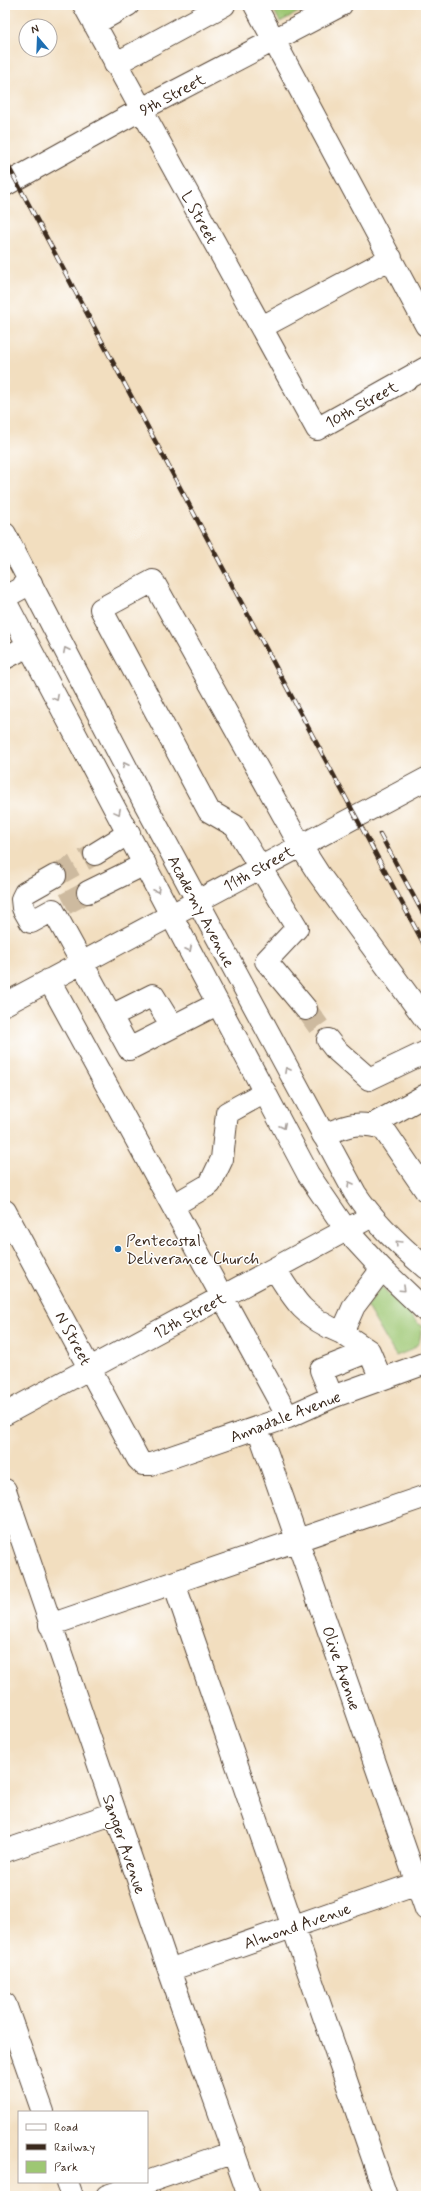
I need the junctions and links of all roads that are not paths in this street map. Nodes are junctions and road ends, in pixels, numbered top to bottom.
1 (128, 5) edge
2 (224, 5) edge
3 (255, 5) edge
4 (341, 5) edge
5 (89, 14) edge
6 (274, 41) junction
7 (115, 64) junction
8 (140, 110) junction
9 (5, 185) edge
10 (391, 258) junction
11 (426, 325) edge
12 (262, 327) junction
13 (426, 368) edge
14 (317, 429) joint
15 (5, 534) edge
16 (31, 583) junction
17 (5, 597) edge
18 (5, 602) edge
19 (28, 646) junction
20 (5, 658) edge
21 (426, 780) edge
22 (129, 833) junction
23 (300, 845) junction
24 (95, 854) tunnel mouth
25 (145, 864) junction
26 (259, 867) junction
27 (55, 876) tunnel mouth
28 (88, 892) tunnel mouth
29 (198, 901) junction
30 (171, 915) junction
31 (83, 963) junction
32 (49, 980) junction
33 (5, 1004) edge
34 (217, 1004) junction
35 (306, 1009) tunnel mouth
36 (111, 1016) junction
37 (426, 1020) edge
38 (172, 1026) junction
39 (328, 1040) tunnel mouth
40 (426, 1052) edge
41 (246, 1058) junction
42 (265, 1092) junction
43 (426, 1095) edge
44 (372, 1125) junction
45 (323, 1135) junction
46 (426, 1191) edge
47 (174, 1205) junction
48 (5, 1212) edge
49 (372, 1216) junction
50 (347, 1231) junction
51 (426, 1268) edge
52 (275, 1269) junction
53 (382, 1269) junction
54 (221, 1298) junction
55 (426, 1311) edge
56 (342, 1333) junction
57 (369, 1351) junction
58 (426, 1363) edge
59 (90, 1367) junction
60 (381, 1379) junction
61 (332, 1397) junction
62 (5, 1414) edge
63 (288, 1417) junction
64 (258, 1428) junction
65 (143, 1464) joint
66 (5, 1490) edge
67 (424, 1502) edge
68 (297, 1540) junction
69 (174, 1583) junction
70 (50, 1625) junction
71 (115, 1812) junction
72 (5, 1851) edge
73 (422, 1881) edge
74 (426, 1909) edge
75 (292, 1927) junction
76 (169, 1970) junction
77 (5, 2004) edge
78 (43, 2111) edge
79 (234, 2152) junction
80 (148, 2182) edge
81 (67, 2183) edge
82 (145, 2183) edge
83 (72, 2196) edge
84 (107, 2196) edge
85 (249, 2196) edge
86 (386, 2196) edge

1 - 5 street
2 - 7 street
3 - 6 street
4 - 6 street, 9th Street
5 - 7 street, L Street
6 - 8 street, 9th Street
6 - 10 street
7 - 8 street, L Street
8 - 9 street, 9th Street
8 - 12 street, L Street
10 - 11 street
10 - 12 street
12 - 14 street, L Street
13 - 14 street, 10th Street
15 - 16 street, Academy Avenue
16 - 17 street
29 -> 16 street, Academy Avenue
18 - 19 street, Academy Avenue
19 - 20 street
19 -> 22 street, Academy Avenue
21 - 23 street, 11th Street
22 - 24 street
22 - 25 street, Academy Avenue
23 - 26 street, 11th Street
23 - 26 street
23 - 37 street
25 - 28 street
25 -> 30 street, Academy Avenue
26 - 29 street, 11th Street
26 - 35 street
27 - 31 street
29 - 30 street, 11th Street
45 -> 29 street, Academy Avenue
30 - 31 street, 11th Street
30 -> 34 street, Academy Avenue
31 - 32 street, 11th Street
31 - 36 street
32 - 33 street, 11th Street
32 - 47 street
34 - 38 street
34 - 41 street, Academy Avenue
36 - 38 street
36 - 38 street
39 - 40 street
41 - 42 street, Academy Avenue
41 - 45 street
42 - 47 street
42 -> 50 street, Academy Avenue
43 - 44 street
44 - 45 street
44 - 46 street
49 -> 45 street, Academy Avenue
47 - 54 street
48 - 59 street, N Street
49 - 50 street, 12th Street
51 -> 49 street, Academy Avenue
50 - 52 street, 12th Street
50 - 53 street, Academy Avenue
52 - 54 street, 12th Street
52 - 56 street
53 -> 55 street, Academy Avenue
53 - 56 street
54 - 59 street, 12th Street
54 - 63 street
56 - 57 street
57 - 60 street
57 - 61 street
58 - 60 street, Annadale Avenue
59 - 62 street, 12th Street
59 - 65 street, N Street
60 - 61 street, Annadale Avenue
61 - 63 street, Annadale Avenue
63 - 64 street, Annadale Avenue
64 - 65 street, Annadale Avenue
64 - 68 street, Olive Avenue
66 - 70 street, Sanger Avenue
67 - 68 street
68 - 69 street
68 - 73 street, Olive Avenue
69 - 70 street
69 - 75 street
70 - 71 street, Sanger Avenue
71 - 72 street
71 - 76 street, Sanger Avenue
73 - 74 street, Olive Avenue
73 - 75 street, Almond Avenue
75 - 76 street, Almond Avenue
75 - 86 street
76 - 79 street, Sanger Avenue
77 - 78 street
79 - 80 street
79 - 85 street, Sanger Avenue
81 - 83 street
82 - 84 street

